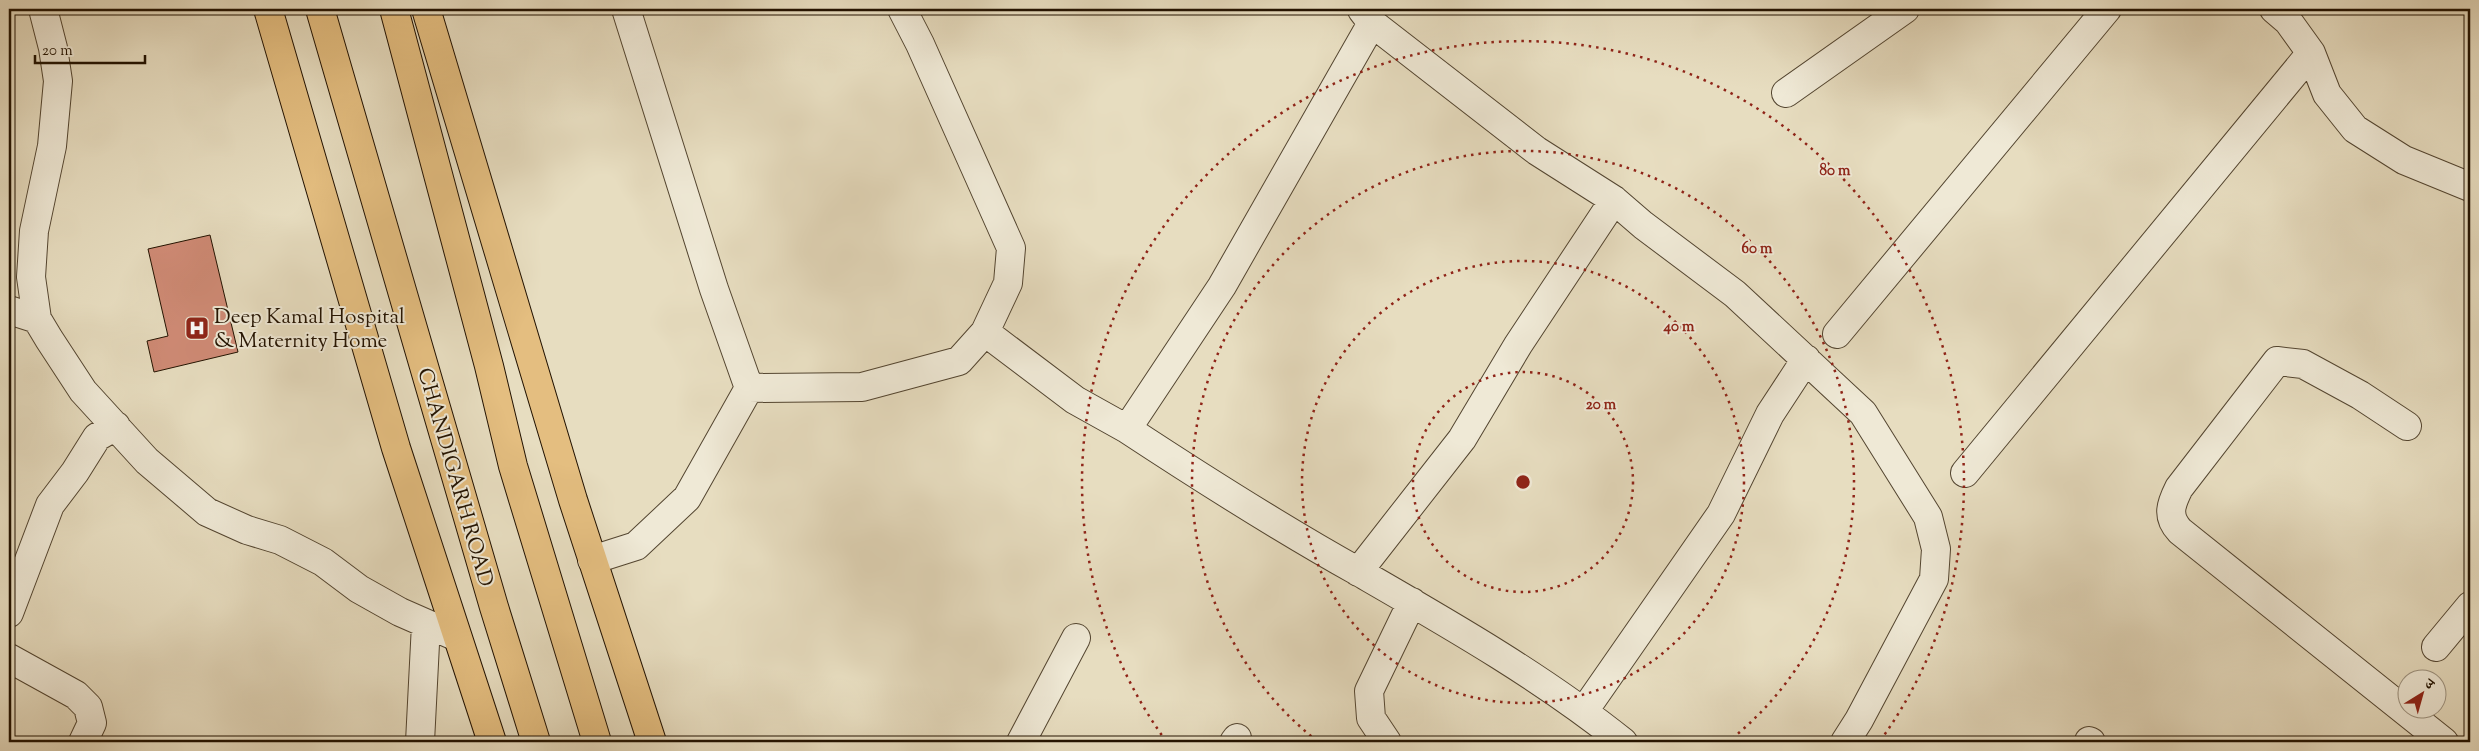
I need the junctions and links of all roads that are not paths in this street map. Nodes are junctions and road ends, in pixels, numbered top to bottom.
1 (43, 9) edge
2 (268, 9) edge
3 (320, 9) edge
4 (394, 9) edge
5 (426, 9) edge
6 (626, 9) edge
7 (902, 9) edge
8 (1905, 9) edge
9 (2107, 9) edge
10 (2274, 9) edge
11 (1367, 16) edge
12 (2311, 53) junction
13 (1786, 93) dead end
14 (2470, 187) edge
15 (1614, 200) junction
16 (9, 310) edge
17 (37, 319) junction
18 (985, 332) junction
19 (1837, 334) dead end
20 (1806, 359) junction
21 (749, 388) junction
22 (116, 426) junction
23 (2407, 426) dead end
24 (1127, 428) junction
25 (1965, 473) dead end
26 (592, 560) junction
27 (1358, 572) junction
28 (1412, 602) junction
29 (2470, 606) edge
30 (10, 611) edge
31 (426, 624) junction
32 (457, 636) junction
33 (1076, 638) dead end
34 (2436, 647) dead end
35 (9, 658) edge
36 (1584, 711) junction
37 (83, 742) edge
38 (420, 742) edge
39 (492, 742) edge
40 (536, 742) edge
41 (597, 742) edge
42 (652, 742) edge
43 (1021, 742) edge
44 (1387, 742) edge
45 (1623, 742) edge
46 (1845, 742) edge
47 (2444, 742) edge

1 - 17 street
2 - 32 main road
3 - 40 main road, CHANDIGARH ROAD
4 - 41 main road
5 - 26 main road
6 - 21 street
7 - 18 street
8 - 13 street
9 - 19 street
10 - 12 street
11 - 15 street
11 - 24 street
12 - 14 street
12 - 25 street
15 - 20 street
15 - 27 street
16 - 17 street
17 - 22 street
18 - 21 street
18 - 24 street
20 - 36 street
20 - 46 street
21 - 26 street
22 - 30 street
22 - 31 street
23 - 47 street
24 - 27 street
26 - 42 main road
27 - 28 street
28 - 36 street
28 - 44 street
29 - 34 street
31 - 32 street
31 - 38 street
32 - 39 main road
33 - 43 street
35 - 37 street
36 - 45 street

